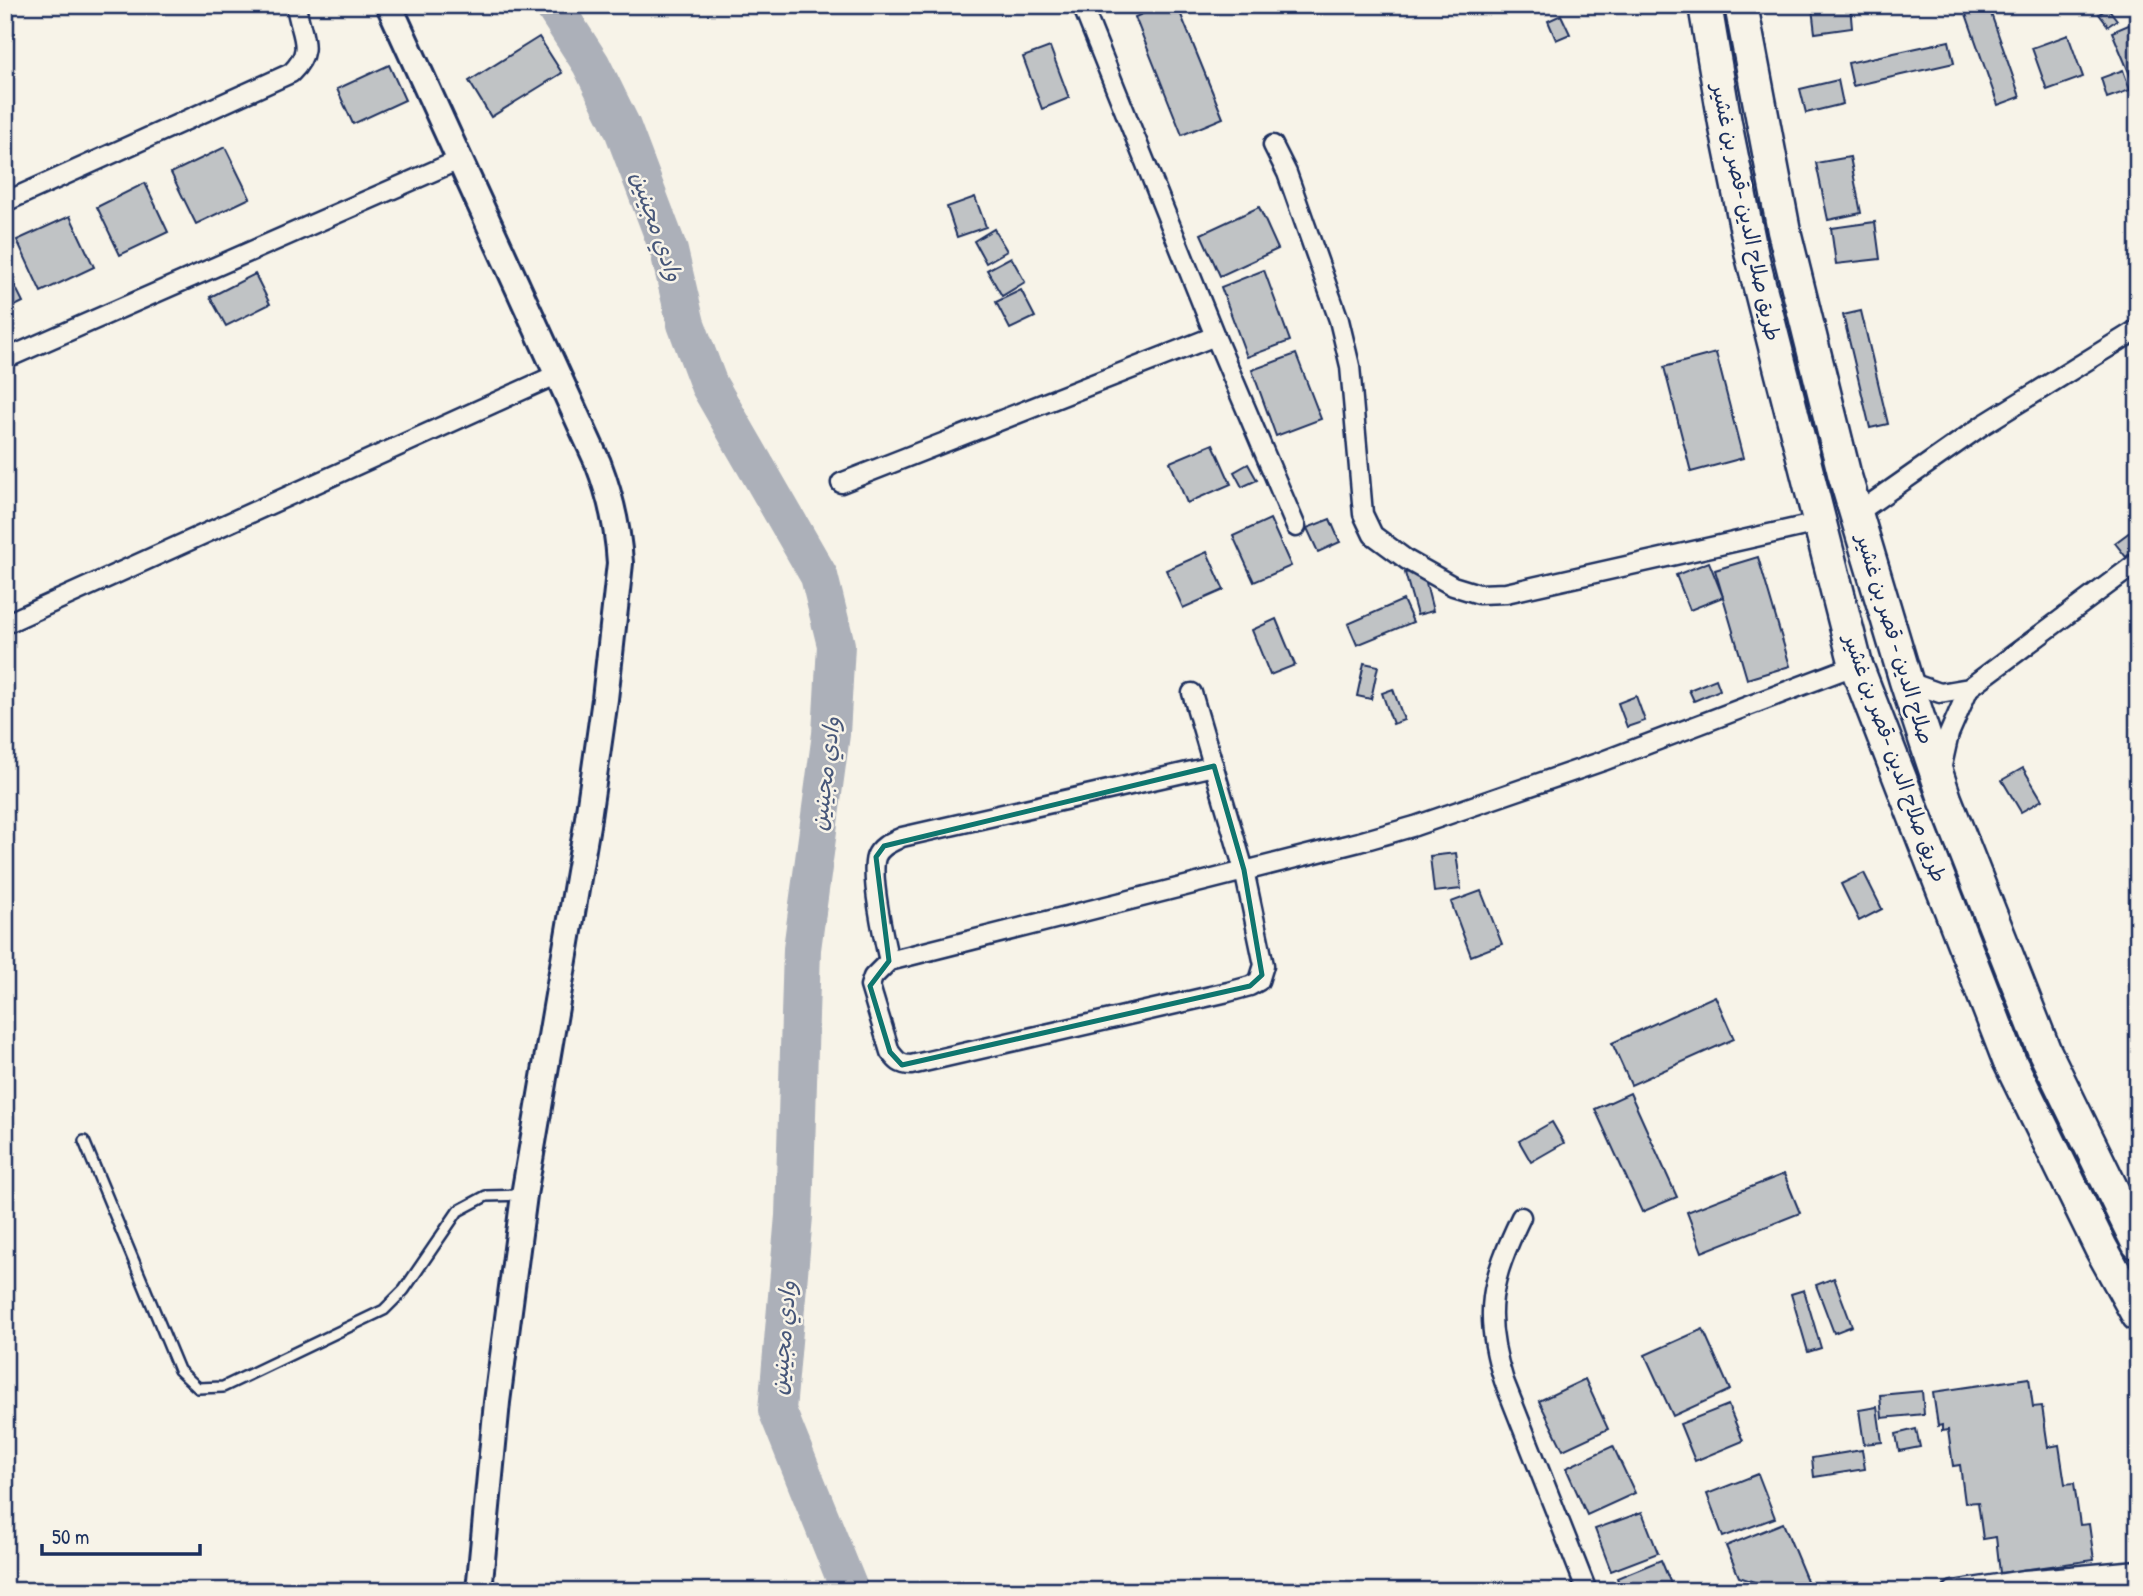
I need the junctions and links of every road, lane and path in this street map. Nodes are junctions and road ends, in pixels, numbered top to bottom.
1 (296, 5) edge
2 (389, 5) edge
3 (1082, 5) edge
4 (1704, 5) edge
5 (1741, 5) edge
6 (1273, 145) dead end
7 (459, 160) junction
8 (5, 202) edge
9 (2138, 329) edge
10 (1215, 336) junction
11 (5, 359) edge
12 (558, 374) junction
13 (841, 483) dead end
14 (1856, 514) junction
15 (1818, 523) junction
16 (1296, 527) dead end
17 (2138, 562) edge
18 (5, 624) edge
19 (1856, 665) junction
20 (1906, 681) junction
21 (1969, 688) junction
22 (1192, 693) dead end
23 (1214, 766) junction
24 (1939, 780) junction
25 (1244, 870) junction
26 (889, 961) junction
27 (84, 1141) dead end
28 (524, 1195) junction
29 (1521, 1217) dead end
30 (2138, 1243) edge
31 (2138, 1315) edge
32 (2138, 1570) edge
33 (479, 1591) edge
34 (1587, 1591) edge
35 (1953, 1591) edge

1 - 8 street
2 - 7 street
3 - 10 street
4 - 15 highway, طريق صلاح الدين -قصر بن غشير
5 - 14 highway, صلاح الدين - قصر بن غشير
6 - 15 street
7 - 11 street
7 - 12 street
9 - 14 street
10 - 13 street
10 - 16 street
12 - 18 street
12 - 28 street
14 - 20 highway, صلاح الدين - قصر بن غشير
15 - 19 highway, طريق صلاح الدين -قصر بن غشير
17 - 21 street
19 - 25 street
19 - 31 highway, طريق صلاح الدين -قصر بن غشير
20 - 21 street
20 - 24 highway, صلاح الدين - قصر بن غشير
21 - 24 street
22 - 23 street
23 - 25 street
23 - 26 street
24 - 30 highway, صلاح الدين - قصر بن غشير
25 - 26 street
25 - 26 street
27 - 28 lane
28 - 33 street
29 - 34 street
32 - 35 street

